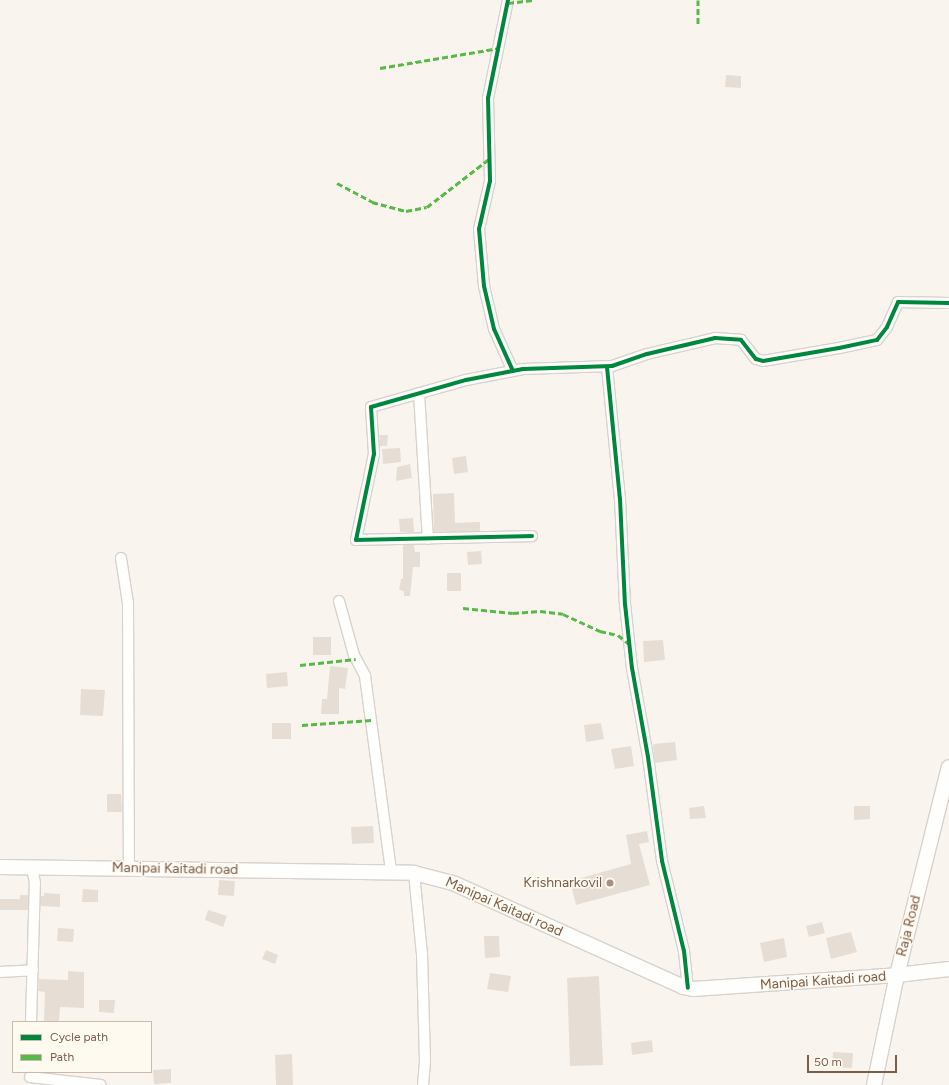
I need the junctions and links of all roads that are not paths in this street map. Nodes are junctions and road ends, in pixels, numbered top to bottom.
1 (508, 0) edge
2 (949, 302) edge
3 (607, 367) junction
4 (513, 371) junction
5 (419, 393) junction
6 (532, 536) dead end
7 (428, 540) junction
8 (122, 558) dead end
9 (340, 601) dead end
10 (949, 767) edge
11 (0, 867) edge
12 (32, 867) junction
13 (129, 869) junction
14 (391, 872) junction
15 (414, 873) junction
16 (949, 969) edge
17 (33, 970) junction
18 (0, 972) edge
19 (897, 975) junction
20 (688, 988) junction
21 (31, 1021) edge
22 (30, 1078) edge
23 (101, 1085) edge
24 (423, 1085) edge
25 (874, 1085) edge

1 - 4 street
2 - 3 street
3 - 4 street
3 - 20 street
4 - 5 street
5 - 7 street
5 - 7 street
6 - 7 street
8 - 13 street
9 - 14 street
10 - 19 main road, Raja Road
11 - 12 main road, Manipai Kaitadi road
12 - 13 main road, Manipai Kaitadi road
12 - 17 street
13 - 14 main road, Manipai Kaitadi road
14 - 15 main road, Manipai Kaitadi road
15 - 20 main road, Manipai Kaitadi road
15 - 24 street
16 - 19 main road, Manipai Kaitadi road
17 - 18 street
17 - 21 street
19 - 20 main road, Manipai Kaitadi road
19 - 25 main road, Raja Road
22 - 23 street

